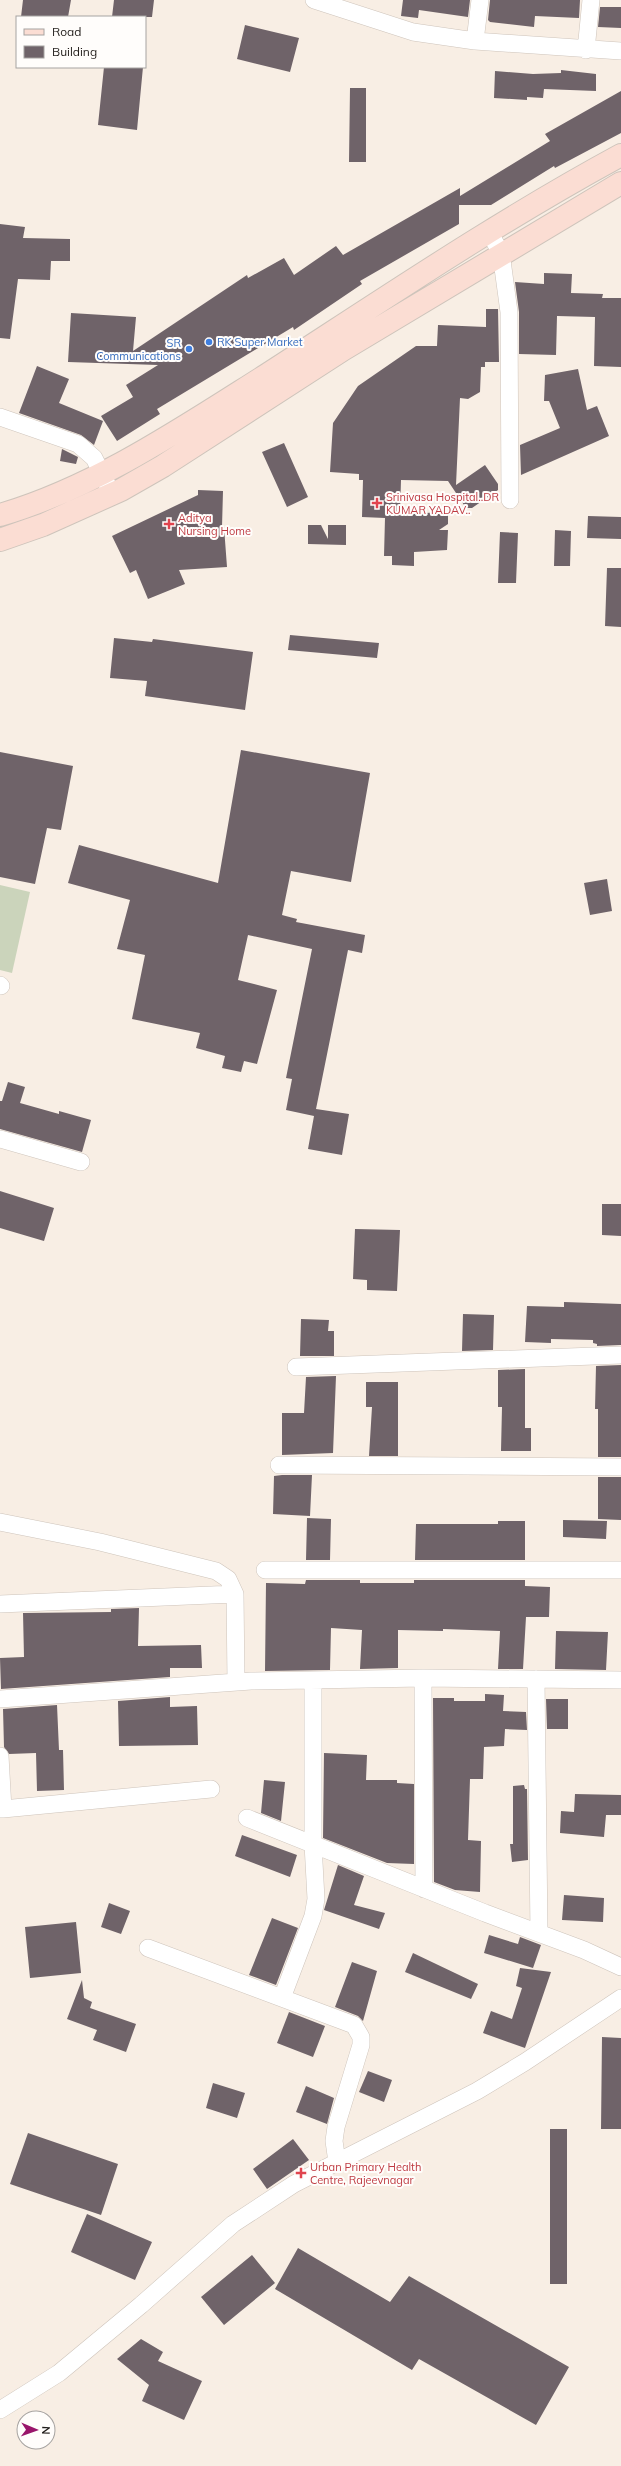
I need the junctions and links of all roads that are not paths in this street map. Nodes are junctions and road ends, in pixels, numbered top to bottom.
1 (314, 0) edge
2 (480, 0) edge
3 (591, 0) edge
4 (475, 41) junction
5 (586, 50) junction
6 (621, 51) edge
7 (621, 155) edge
8 (621, 183) edge
9 (489, 232) junction
10 (501, 253) junction
11 (0, 417) edge
12 (102, 472) junction
13 (112, 495) junction
14 (510, 500) dead end
15 (0, 515) edge
16 (0, 540) edge
17 (0, 1138) edge
18 (81, 1162) dead end
19 (621, 1355) edge
20 (296, 1367) dead end
21 (279, 1465) dead end
22 (621, 1468) edge
23 (0, 1522) edge
24 (265, 1570) dead end
25 (621, 1570) edge
26 (235, 1594) junction
27 (0, 1604) edge
28 (423, 1678) junction
29 (536, 1679) junction
30 (313, 1680) junction
31 (621, 1680) edge
32 (236, 1682) junction
33 (0, 1698) edge
34 (0, 1756) edge
35 (211, 1789) dead end
36 (2, 1809) edge
37 (247, 1818) dead end
38 (313, 1844) junction
39 (424, 1889) junction
40 (539, 1933) junction
41 (148, 1948) dead end
42 (621, 1967) edge
43 (282, 1998) junction
44 (621, 1998) edge
45 (337, 2162) junction
46 (0, 2410) edge

1 - 4 street
2 - 4 street
3 - 5 street
4 - 5 street
5 - 6 street
7 - 9 street
8 - 10 street
9 - 10 street
9 - 12 street
10 - 13 street
10 - 14 street
11 - 12 street
12 - 13 street
12 - 15 street
13 - 16 street
17 - 18 street
19 - 20 street
21 - 22 street
23 - 26 street
24 - 25 street
26 - 27 street
26 - 32 street
28 - 29 street
28 - 30 street
28 - 39 street
29 - 31 street
29 - 40 street
30 - 32 street
30 - 38 street
32 - 33 street
34 - 36 street
35 - 36 street
37 - 38 street
38 - 39 street
38 - 43 street
39 - 40 street
40 - 42 street
41 - 43 street
43 - 45 street
44 - 45 street
45 - 46 street

